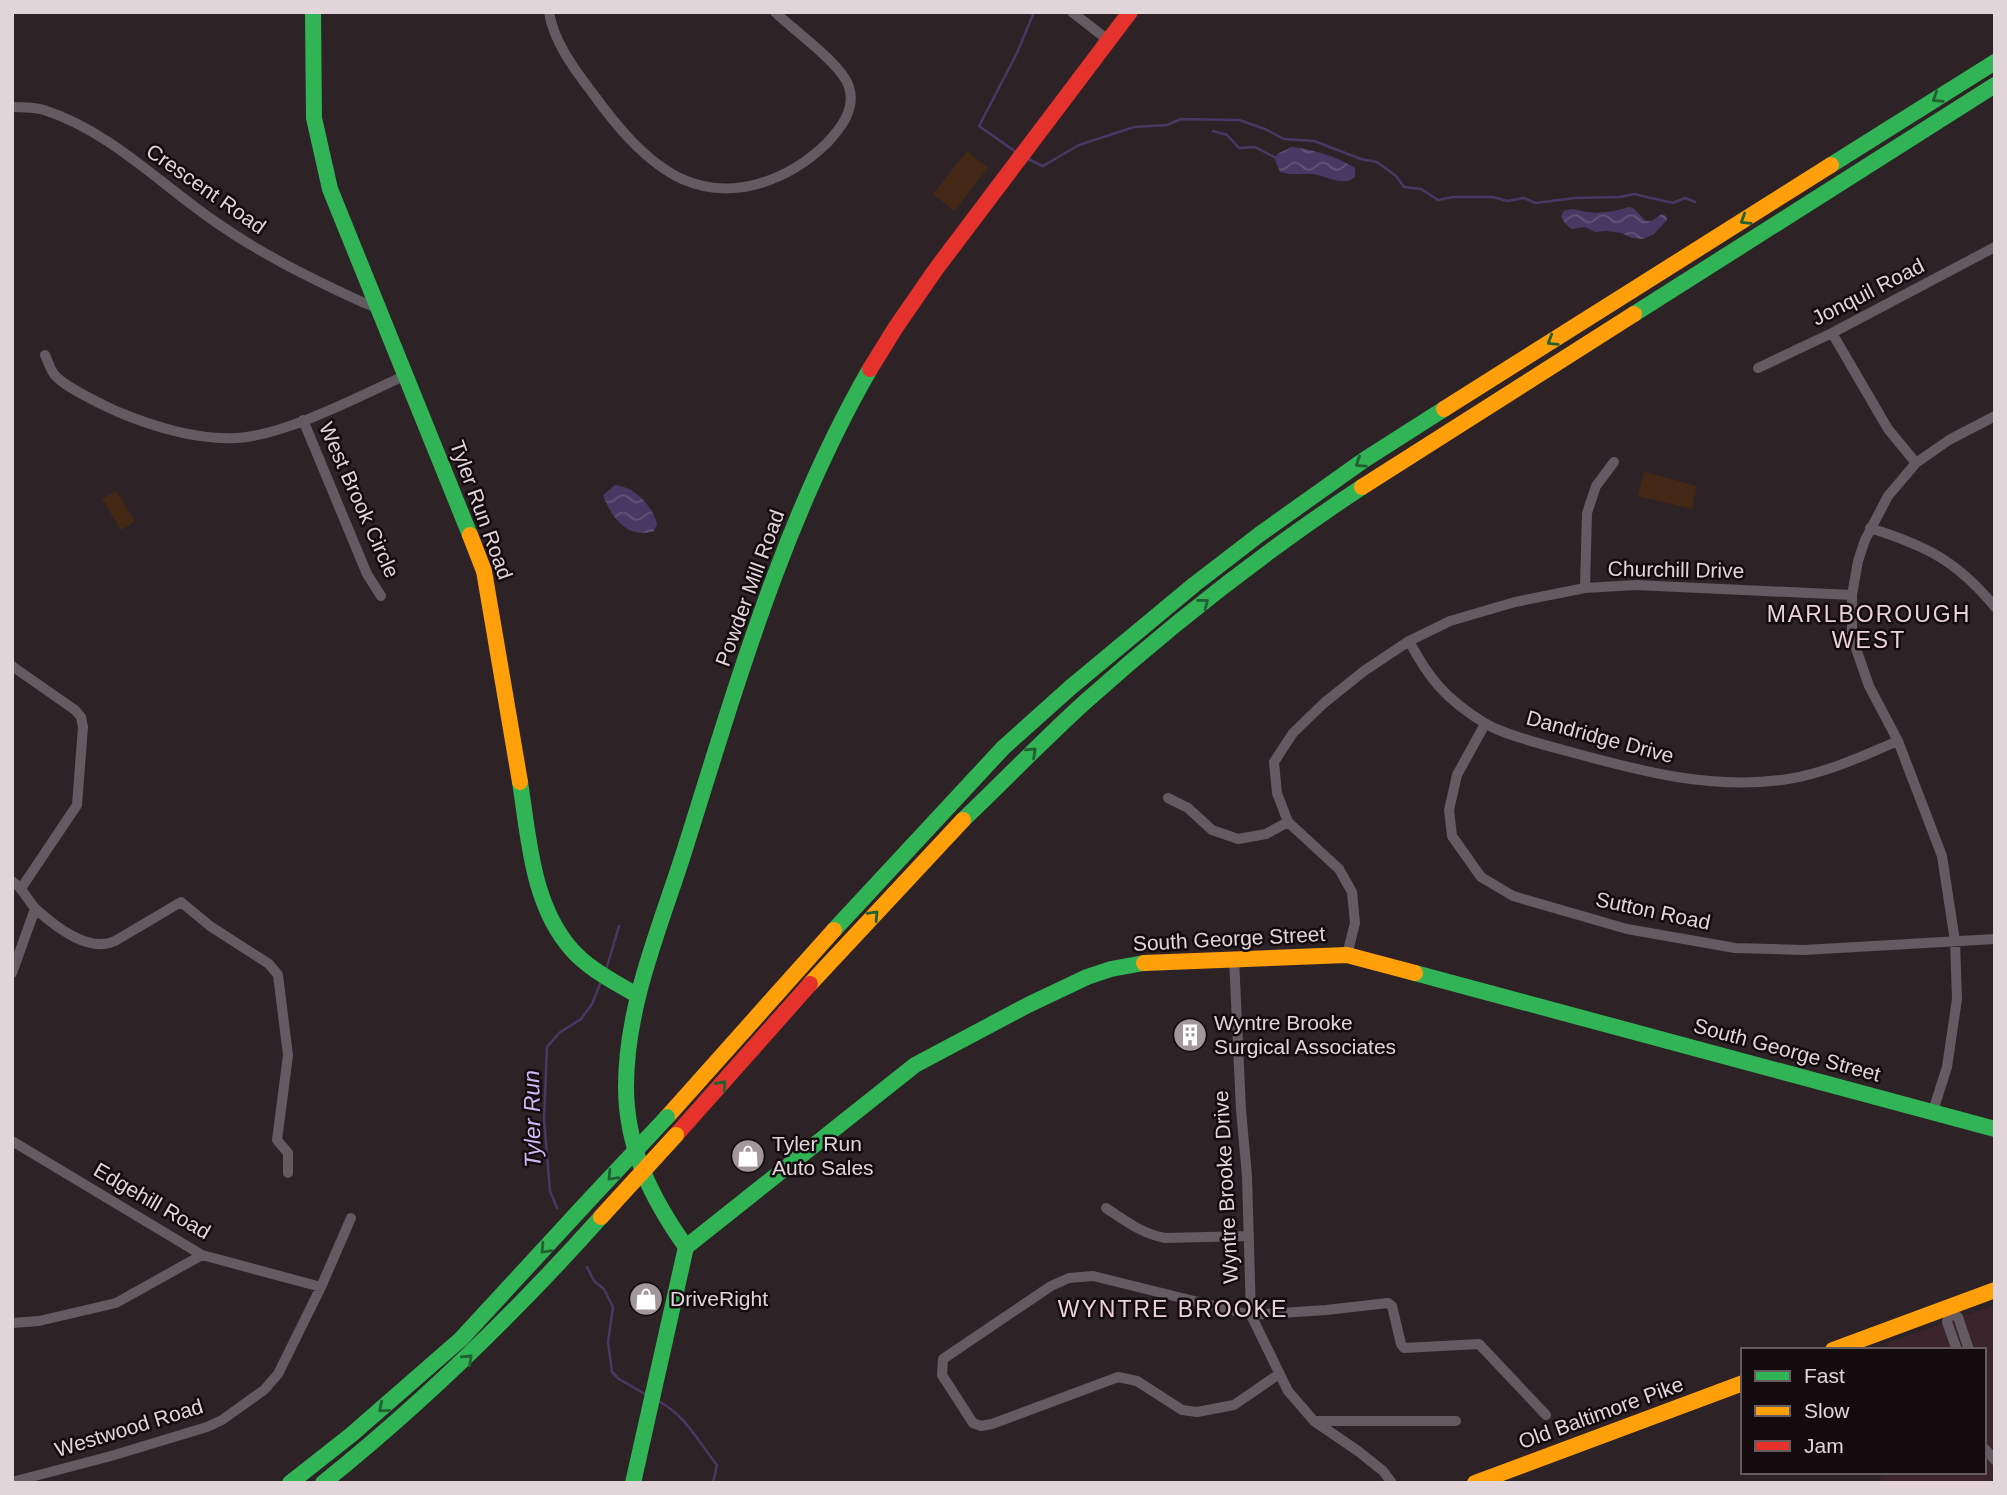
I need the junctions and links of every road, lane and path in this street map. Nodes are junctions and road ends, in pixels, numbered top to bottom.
1 (313, 12) edge
2 (548, 12) edge
3 (775, 12) edge
4 (1072, 12) edge
5 (1130, 12) edge
6 (1108, 40) junction
7 (1995, 62) edge
8 (1995, 85) edge
9 (12, 107) edge
10 (1995, 247) edge
11 (378, 308) junction
12 (1832, 332) junction
13 (45, 355) dead end
14 (1758, 368) dead end
15 (406, 375) junction
16 (1995, 416) edge
17 (303, 420) junction
18 (1614, 462) dead end
19 (1916, 463) junction
20 (1870, 528) junction
21 (1585, 588) junction
22 (1852, 595) junction
23 (381, 596) dead end
24 (1995, 607) edge
25 (1409, 641) junction
26 (12, 666) edge
27 (1485, 724) junction
28 (1898, 741) junction
29 (1168, 798) dead end
30 (1288, 822) junction
31 (17, 884) edge
32 (35, 909) junction
33 (1995, 939) edge
34 (1955, 941) junction
35 (1347, 955) junction
36 (1234, 958) junction
37 (12, 973) edge
38 (638, 996) junction
39 (1933, 1111) junction
40 (1995, 1129) edge
41 (12, 1141) edge
42 (288, 1172) dead end
43 (1106, 1208) dead end
44 (351, 1218) dead end
45 (1249, 1236) junction
46 (686, 1247) junction
47 (202, 1255) junction
48 (321, 1287) junction
49 (1995, 1290) edge
50 (1948, 1310) junction
51 (1251, 1315) junction
52 (12, 1324) edge
53 (1839, 1348) edge
54 (1956, 1348) edge
55 (1968, 1348) edge
56 (1279, 1374) junction
57 (1741, 1384) edge
58 (1546, 1415) dead end
59 (1314, 1421) junction
60 (1456, 1421) dead end
61 (12, 1482) edge
62 (290, 1483) edge
63 (323, 1483) edge
64 (633, 1483) edge
65 (1392, 1483) edge
66 (1475, 1483) edge

1 - 11 main road, Tyler Run Road
2 - 3 street
4 - 6 street
5 - 6 main road, Powder Mill Road
6 - 38 main road, Powder Mill Road
7 -> 62 main road, bridge
63 -> 8 main road, bridge
9 - 11 street, Crescent Road
10 - 12 street, Jonquil Road
11 - 15 main road, Tyler Run Road
12 - 14 street, Jonquil Road
12 - 19 street
13 - 17 street
15 - 17 street
15 - 38 main road, Tyler Run Road
16 - 19 street
17 - 23 street, West Brook Circle
18 - 21 street
19 - 20 street
20 - 22 street
20 - 24 street
21 - 22 street, Churchill Drive
21 - 25 street, Churchill Drive
22 - 28 street
25 - 27 street, Dandridge Drive
25 - 30 street, Churchill Drive
26 - 31 street
27 - 28 street, Dandridge Drive
27 - 34 street, Sutton Road
28 - 34 street
29 - 30 street
30 - 35 street, Churchill Drive
31 - 32 street
32 - 37 street
32 - 42 street
33 - 34 street, Sutton Road
34 - 39 street
35 - 36 main road, South George Street
35 - 39 main road, South George Street
36 - 45 street, Wyntre Brooke Drive
36 - 46 main road, South George Street
38 - 46 main road, Powder Mill Road
39 - 40 main road, South George Street
41 - 47 street, Edgehill Road
43 - 45 street
44 - 48 street, Westwood Road
45 - 51 street, Wyntre Brooke Drive
46 - 64 main road
47 - 48 street, Edgehill Road
47 - 52 street
48 - 61 street, Westwood Road
49 - 50 main road
50 - 53 main road
50 - 54 street
50 - 55 street
51 - 56 street, Wyntre Brooke Drive
51 - 56 street
51 - 58 street
56 - 59 street, Wyntre Brooke Drive
57 - 66 main road, Old Baltimore Pike
59 - 60 street
59 - 65 street, Wyntre Brooke Drive

